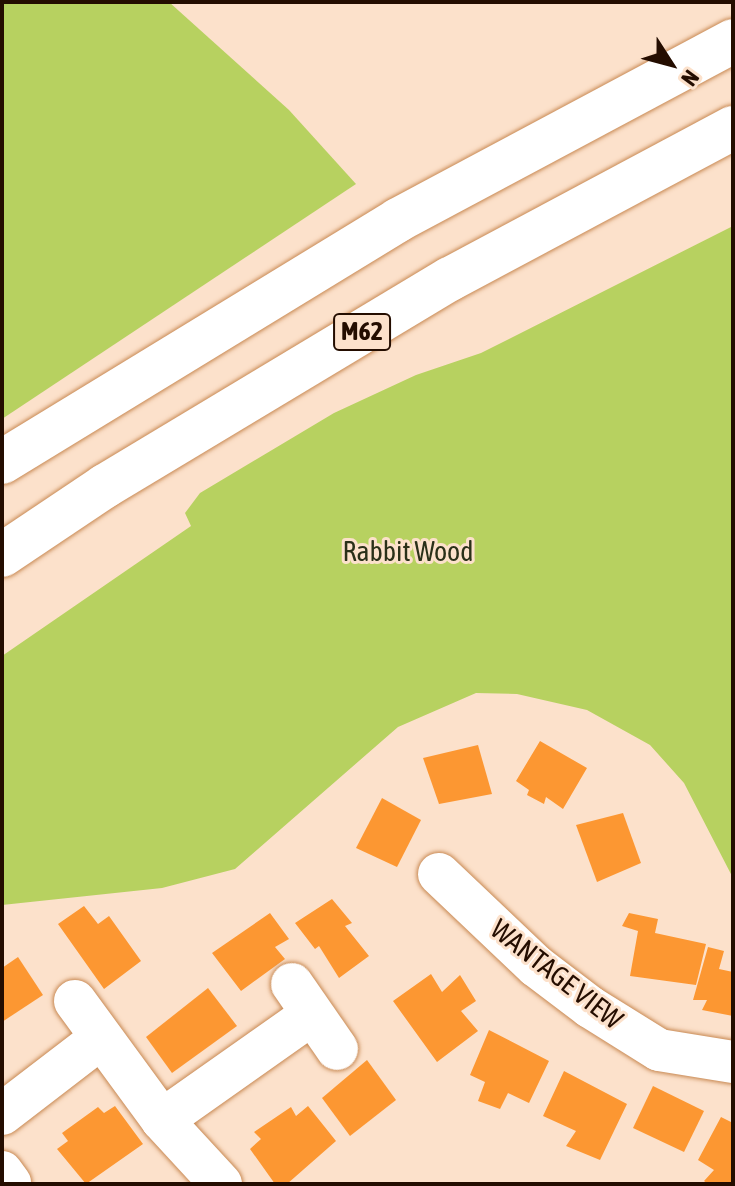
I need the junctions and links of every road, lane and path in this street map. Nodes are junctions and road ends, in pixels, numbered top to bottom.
1 (733, 41) edge
2 (733, 128) edge
3 (2, 462) edge
4 (2, 555) edge
5 (439, 874) dead end
6 (75, 1001) dead end
7 (101, 1038) junction
8 (337, 1049) dead end
9 (733, 1062) edge
10 (2, 1114) edge
11 (162, 1120) junction
12 (221, 1184) edge

1 - 3 highway
2 - 4 highway, M62
5 - 9 street, WANTAGE VIEW
6 - 7 street
7 - 10 street
7 - 11 street
8 - 11 street
11 - 12 street

